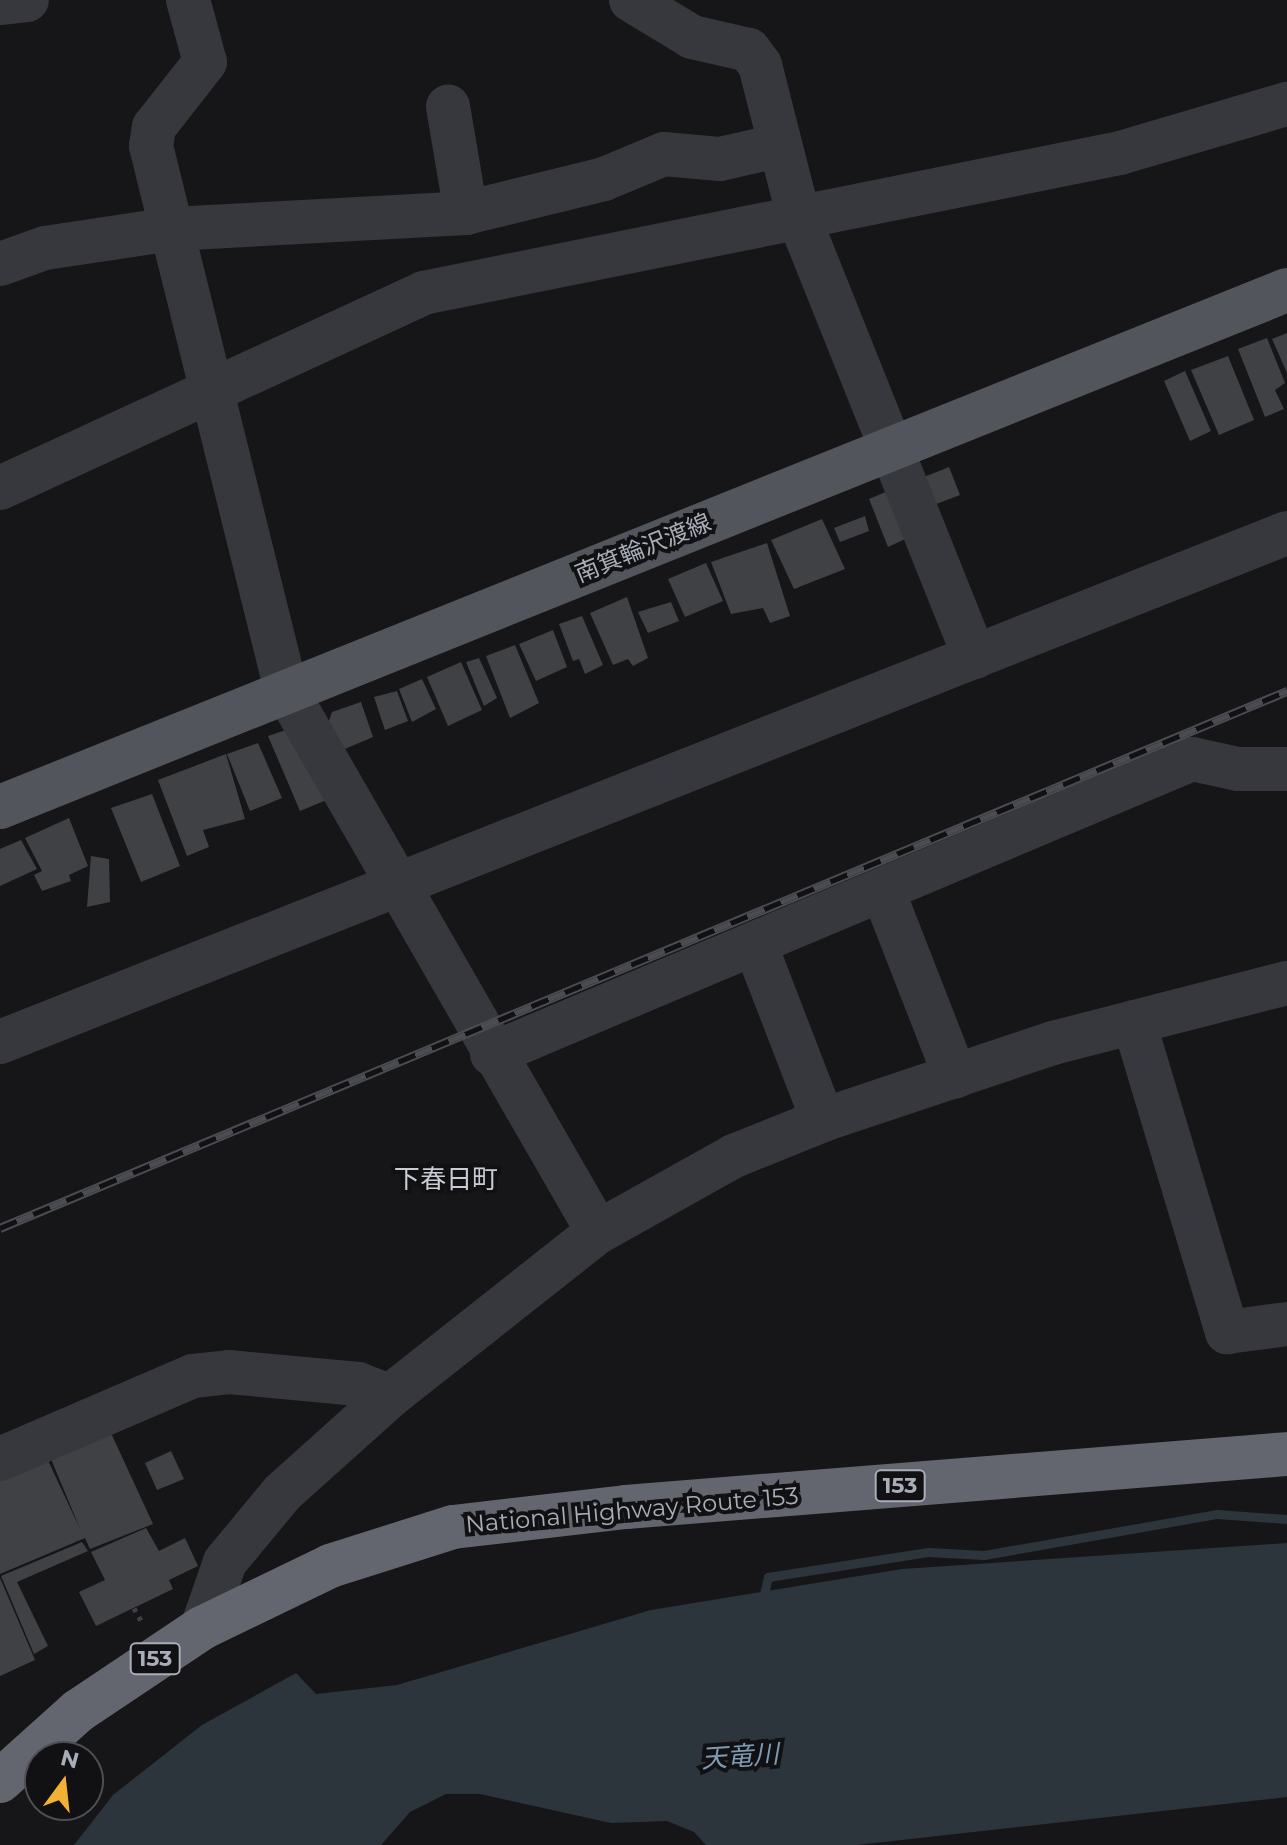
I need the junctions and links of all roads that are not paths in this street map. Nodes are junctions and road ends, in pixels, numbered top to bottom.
1 (27, 0) edge
2 (188, 0) edge
3 (631, 0) edge
4 (0, 3) edge
5 (1287, 104) edge
6 (448, 107) dead end
7 (777, 146) junction
8 (466, 213) junction
9 (799, 218) junction
10 (172, 229) junction
11 (0, 264) edge
12 (1287, 290) edge
13 (214, 387) junction
14 (894, 448) junction
15 (0, 488) edge
16 (1287, 533) edge
17 (975, 657) junction
18 (286, 690) junction
19 (1287, 769) edge
20 (0, 807) edge
21 (400, 884) junction
22 (883, 891) junction
23 (755, 944) junction
24 (1287, 983) edge
25 (1134, 1022) junction
26 (0, 1042) edge
27 (492, 1054) junction
28 (955, 1076) junction
29 (823, 1120) junction
30 (598, 1232) junction
31 (1287, 1324) edge
32 (390, 1396) junction
33 (1287, 1454) edge
34 (0, 1459) edge
35 (202, 1628) junction
36 (0, 1781) edge

1 - 4 street
2 - 10 street
3 - 7 street
5 - 9 street
6 - 8 street
7 - 8 street
7 - 9 street
8 - 10 street
9 - 13 street
9 - 14 street
10 - 11 street
10 - 13 street
12 - 14 main road, 南箕輪沢渡線
13 - 15 street
13 - 18 street
14 - 17 street
14 - 18 main road, 南箕輪沢渡線
16 - 17 street
17 - 21 street
18 - 20 main road, 南箕輪沢渡線
18 - 21 street
19 - 22 street
21 - 26 street
21 - 27 street
22 - 23 street
22 - 28 street
23 - 27 street
23 - 29 street
24 - 25 street
25 - 28 street
25 - 31 street
27 - 30 street
28 - 29 street
29 - 30 street
30 - 32 street
32 - 34 street
32 - 35 street
33 - 35 highway, National Highway Route 153 / 153
35 - 36 highway, National Highway Route 153 / 153

